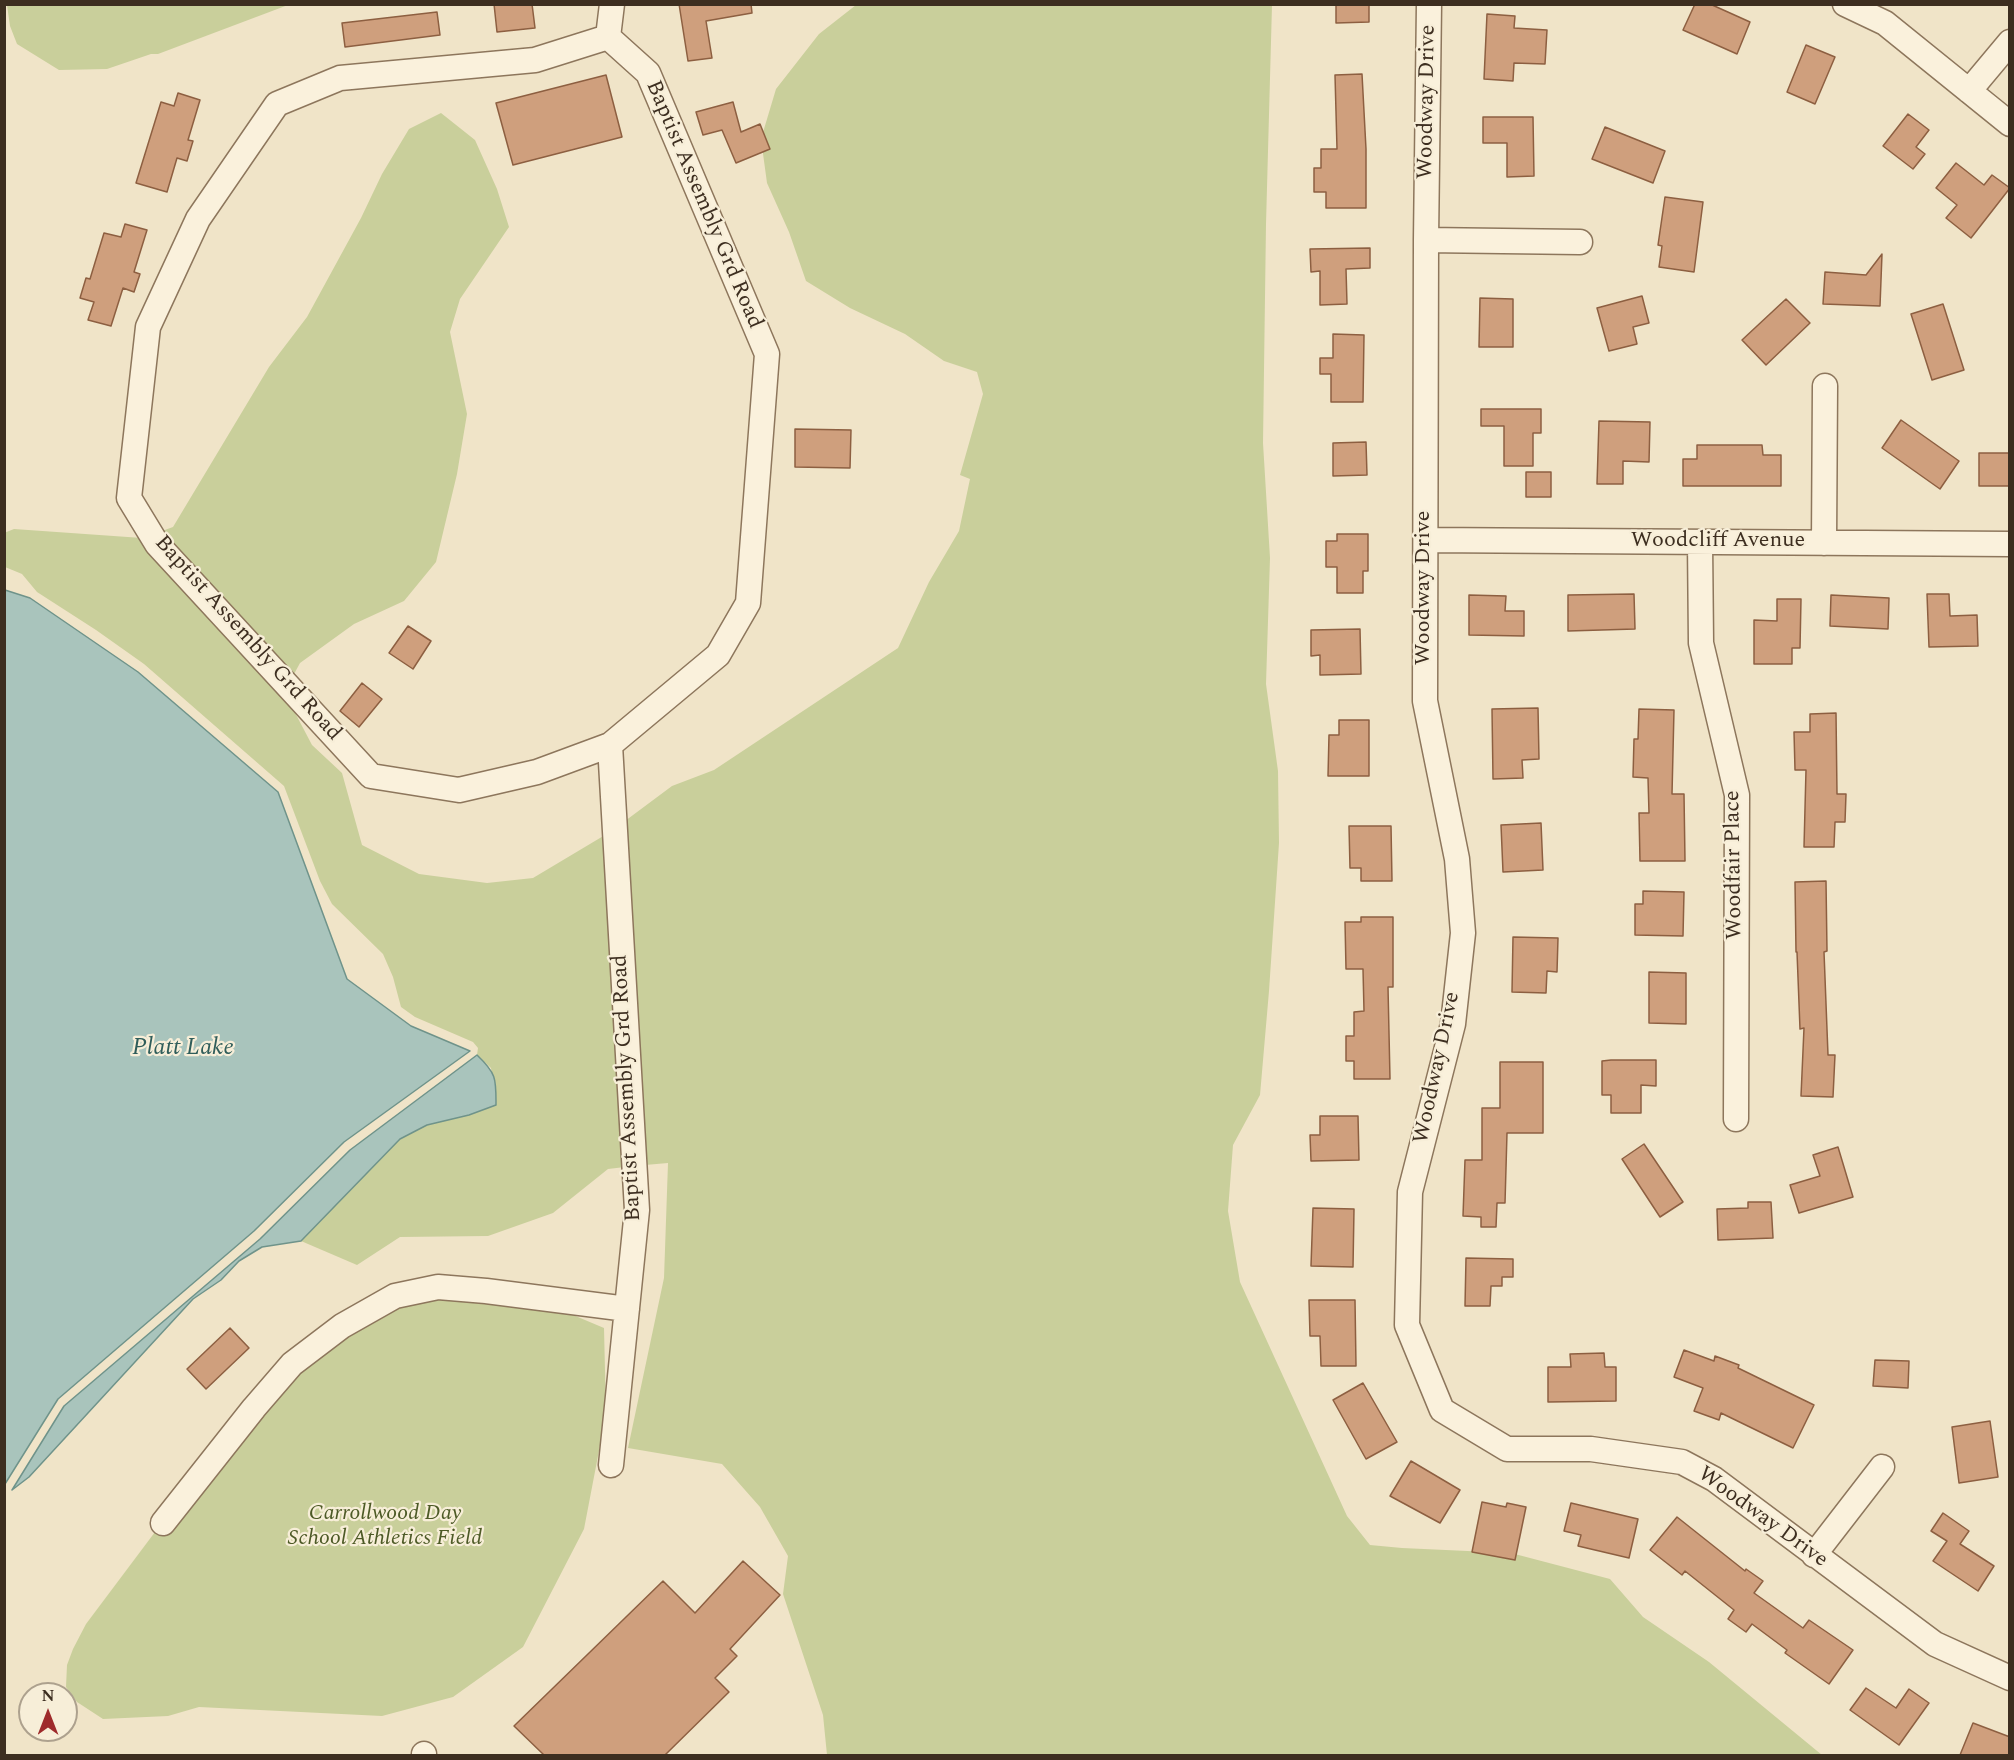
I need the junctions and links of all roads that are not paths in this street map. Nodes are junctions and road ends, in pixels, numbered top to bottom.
1 (612, 4) edge
2 (1429, 4) edge
3 (1845, 4) edge
4 (608, 37) junction
5 (2010, 42) edge
6 (1969, 91) junction
7 (2010, 124) edge
8 (1426, 240) junction
9 (1580, 242) dead end
10 (1825, 386) dead end
11 (1426, 540) junction
12 (1700, 542) junction
13 (1824, 543) junction
14 (2010, 544) edge
15 (610, 745) junction
16 (1736, 1119) dead end
17 (627, 1309) junction
18 (611, 1465) dead end
19 (1882, 1467) dead end
20 (163, 1523) dead end
21 (1814, 1555) junction
22 (2010, 1678) edge

1 - 4 street
2 - 8 street, Woodway Drive
3 - 6 street
4 - 15 street, Baptist Assembly Grd Road
4 - 15 street, Baptist Assembly Grd Road
5 - 6 street
6 - 7 street
8 - 9 street
8 - 11 street, Woodway Drive
10 - 13 street
11 - 12 street, Woodcliff Avenue
11 - 21 street, Woodway Drive
12 - 13 street, Woodcliff Avenue
12 - 16 street, Woodfair Place
13 - 14 street, Woodcliff Avenue
15 - 17 street, Baptist Assembly Grd Road
17 - 18 street, Baptist Assembly Grd Road
17 - 20 street
19 - 21 street
21 - 22 street, Woodway Drive

